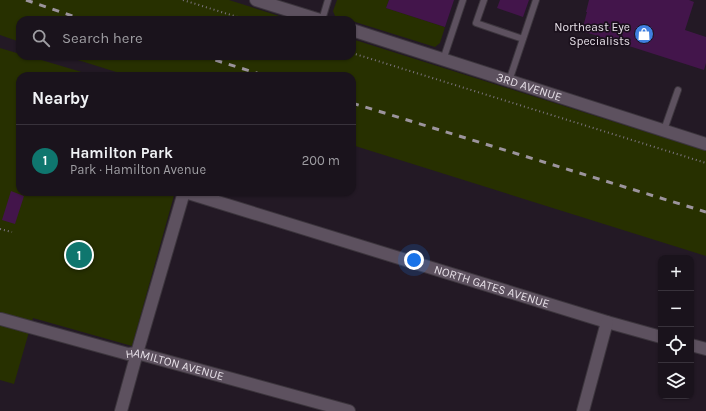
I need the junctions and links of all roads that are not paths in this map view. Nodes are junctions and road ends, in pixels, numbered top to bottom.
1 (256, 0) edge
2 (328, 0) edge
3 (463, 0) edge
4 (484, 0) edge
5 (536, 0) edge
6 (308, 16) edge
7 (322, 16) edge
8 (356, 31) edge
9 (523, 39) junction
10 (443, 60) junction
11 (509, 81) junction
12 (678, 90) dead end
13 (664, 130) junction
14 (706, 144) edge
15 (183, 196) edge
16 (197, 196) edge
17 (1, 319) edge
18 (607, 322) junction
19 (658, 336) edge
20 (694, 346) edge
21 (706, 349) edge
22 (137, 353) junction
23 (121, 411) edge
24 (349, 411) edge
25 (583, 411) edge

1 - 6 street
2 - 7 lane
3 - 10 lane
4 - 9 lane
5 - 9 lane
8 - 10 street, 3RD AVENUE
9 - 11 lane
10 - 11 street, 3RD AVENUE
11 - 13 street, 3RD AVENUE
12 - 13 lane
13 - 14 street, 3RD AVENUE
15 - 22 street
16 - 18 street, NORTH GATES AVENUE
17 - 22 street, HAMILTON AVENUE
18 - 19 street, NORTH GATES AVENUE
18 - 25 street
20 - 21 street
22 - 23 street
22 - 24 street, HAMILTON AVENUE

